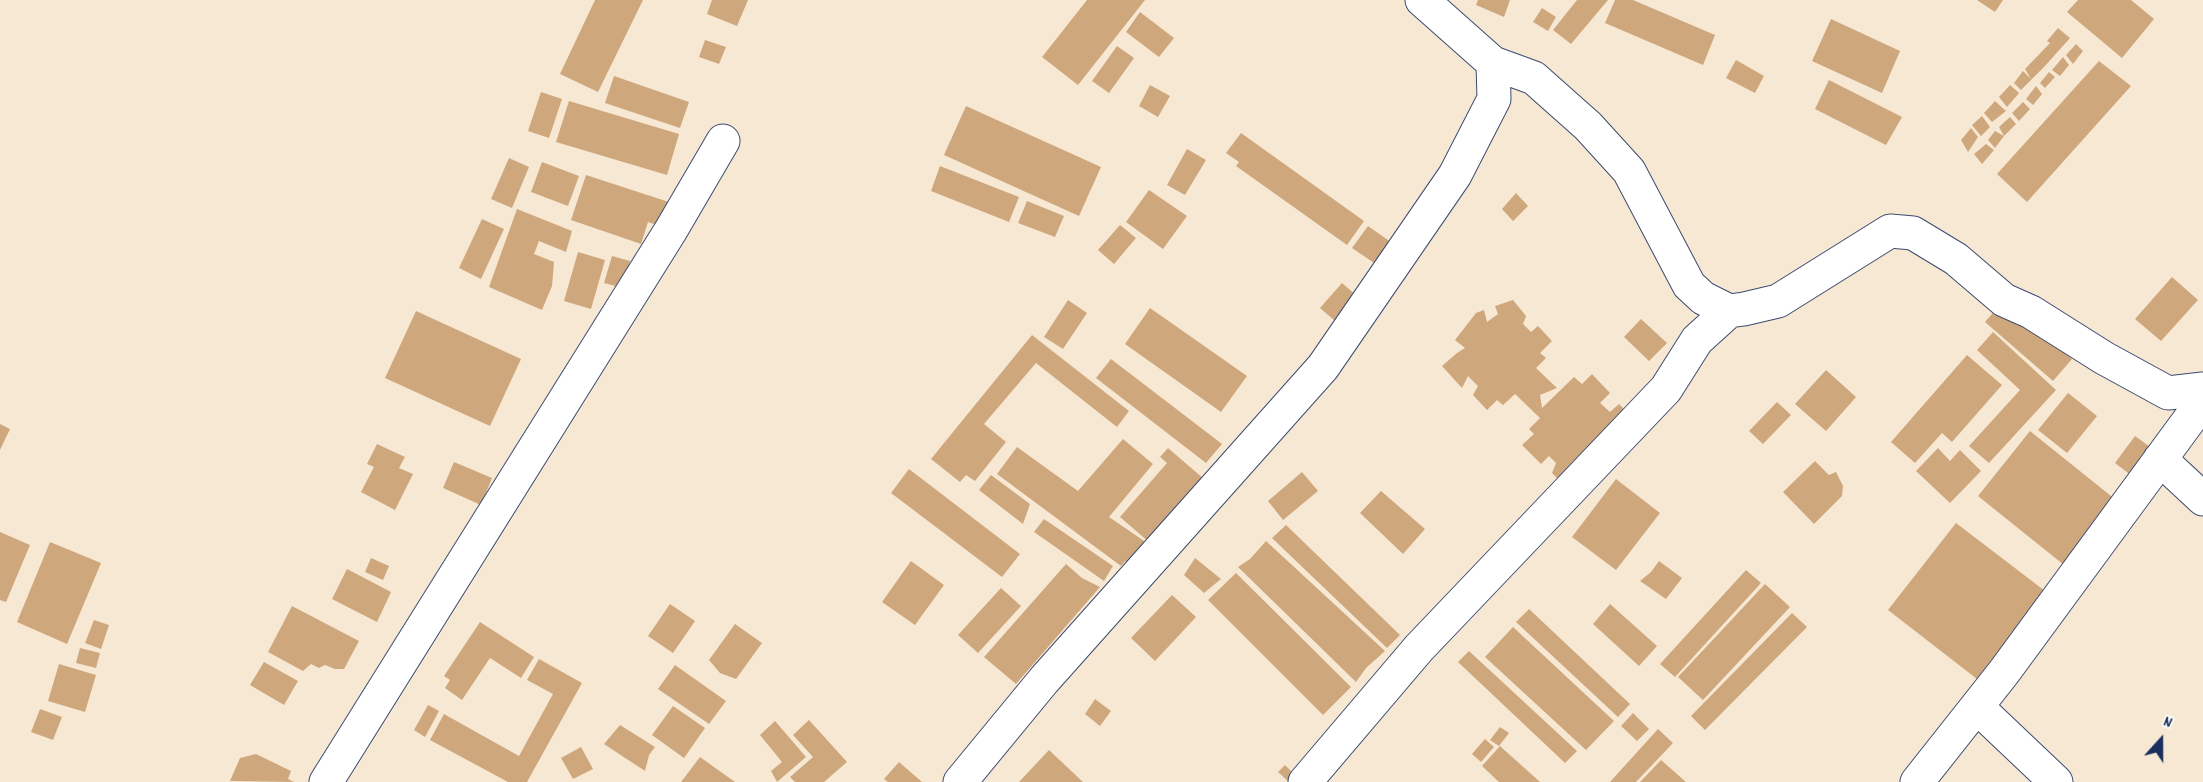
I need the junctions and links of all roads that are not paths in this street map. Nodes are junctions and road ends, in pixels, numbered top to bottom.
1 (1422, 0) edge
2 (1493, 63) junction
3 (723, 141) dead end
4 (1730, 311) junction
5 (2203, 389) edge
6 (2203, 401) edge
7 (2160, 459) junction
8 (2203, 499) edge
9 (1977, 706) junction
10 (326, 782) edge
11 (960, 782) edge
12 (1305, 782) edge
13 (1917, 782) edge
14 (2056, 782) edge

1 - 2 street
2 - 4 street
2 - 11 street
3 - 10 street
4 - 5 street
4 - 12 street
6 - 7 street
7 - 8 street
7 - 9 street
9 - 13 street
9 - 14 street

